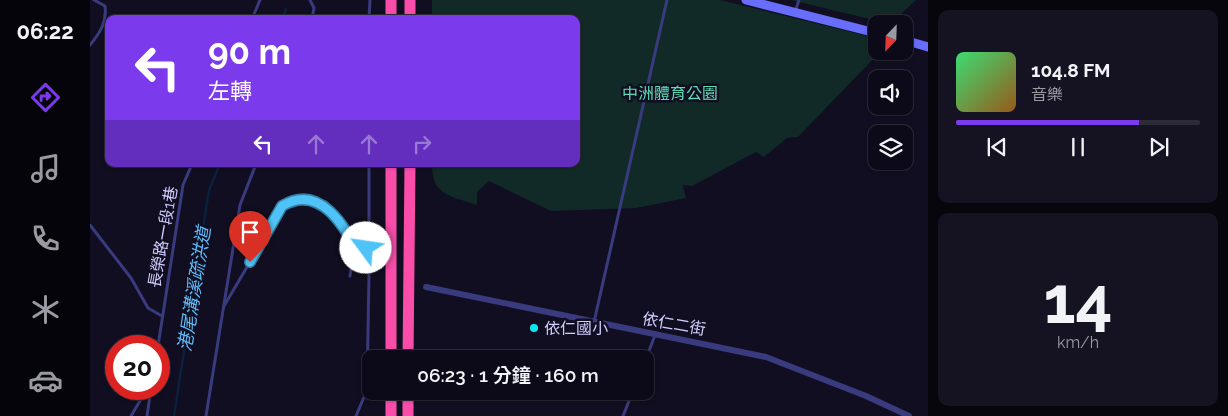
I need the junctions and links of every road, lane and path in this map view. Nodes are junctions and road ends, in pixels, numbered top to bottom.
1 (94, 0) edge
2 (260, 0) edge
3 (310, 0) edge
4 (370, 0) edge
5 (391, 0) edge
6 (410, 0) edge
7 (667, 0) edge
8 (746, 0) edge
9 (799, 0) edge
10 (795, 12) junction
11 (106, 15) edge
12 (254, 15) edge
13 (313, 15) edge
14 (369, 15) edge
15 (391, 15) edge
16 (410, 15) edge
17 (105, 19) edge
18 (868, 31) edge
19 (913, 43) edge
20 (90, 45) edge
21 (928, 47) edge
22 (191, 167) edge
23 (255, 167) edge
24 (369, 167) edge
25 (391, 167) edge
26 (410, 167) edge
27 (90, 225) edge
28 (366, 248) junction
29 (359, 253) junction
30 (350, 276) dead end
31 (426, 287) dead end
32 (223, 308) junction
33 (162, 316) junction
34 (594, 322) junction
35 (159, 335) edge
36 (655, 335) junction
37 (391, 350) edge
38 (408, 350) edge
39 (649, 350) edge
40 (140, 400) edge
41 (149, 400) edge
42 (391, 400) edge
43 (408, 400) edge
44 (629, 400) edge
45 (131, 416) edge
46 (147, 416) edge
47 (206, 416) edge
48 (356, 416) edge
49 (391, 416) edge
50 (408, 416) edge
51 (623, 416) edge
52 (909, 416) edge

1 - 11 lane
2 - 12 lane
3 - 13 lane
4 - 14 lane
5 - 15 highway
6 - 16 highway
7 - 34 lane
8 - 10 street
9 - 10 lane
10 - 18 street
17 - 20 lane
19 - 21 street
22 - 33 lane, 長榮路一段1巷
23 - 32 lane
24 - 28 lane
25 - 37 highway
26 - 38 highway
27 - 33 lane
28 - 29 lane
28 - 48 lane
29 - 30 lane
29 - 32 lane
31 - 34 street, 依仁二街
32 - 47 lane
33 - 35 lane, 長榮路一段1巷
34 - 36 street, 依仁二街
36 - 39 lane
36 - 52 street, 依仁二街
40 - 45 lane
41 - 46 lane
42 - 49 highway
43 - 50 highway
44 - 51 lane

